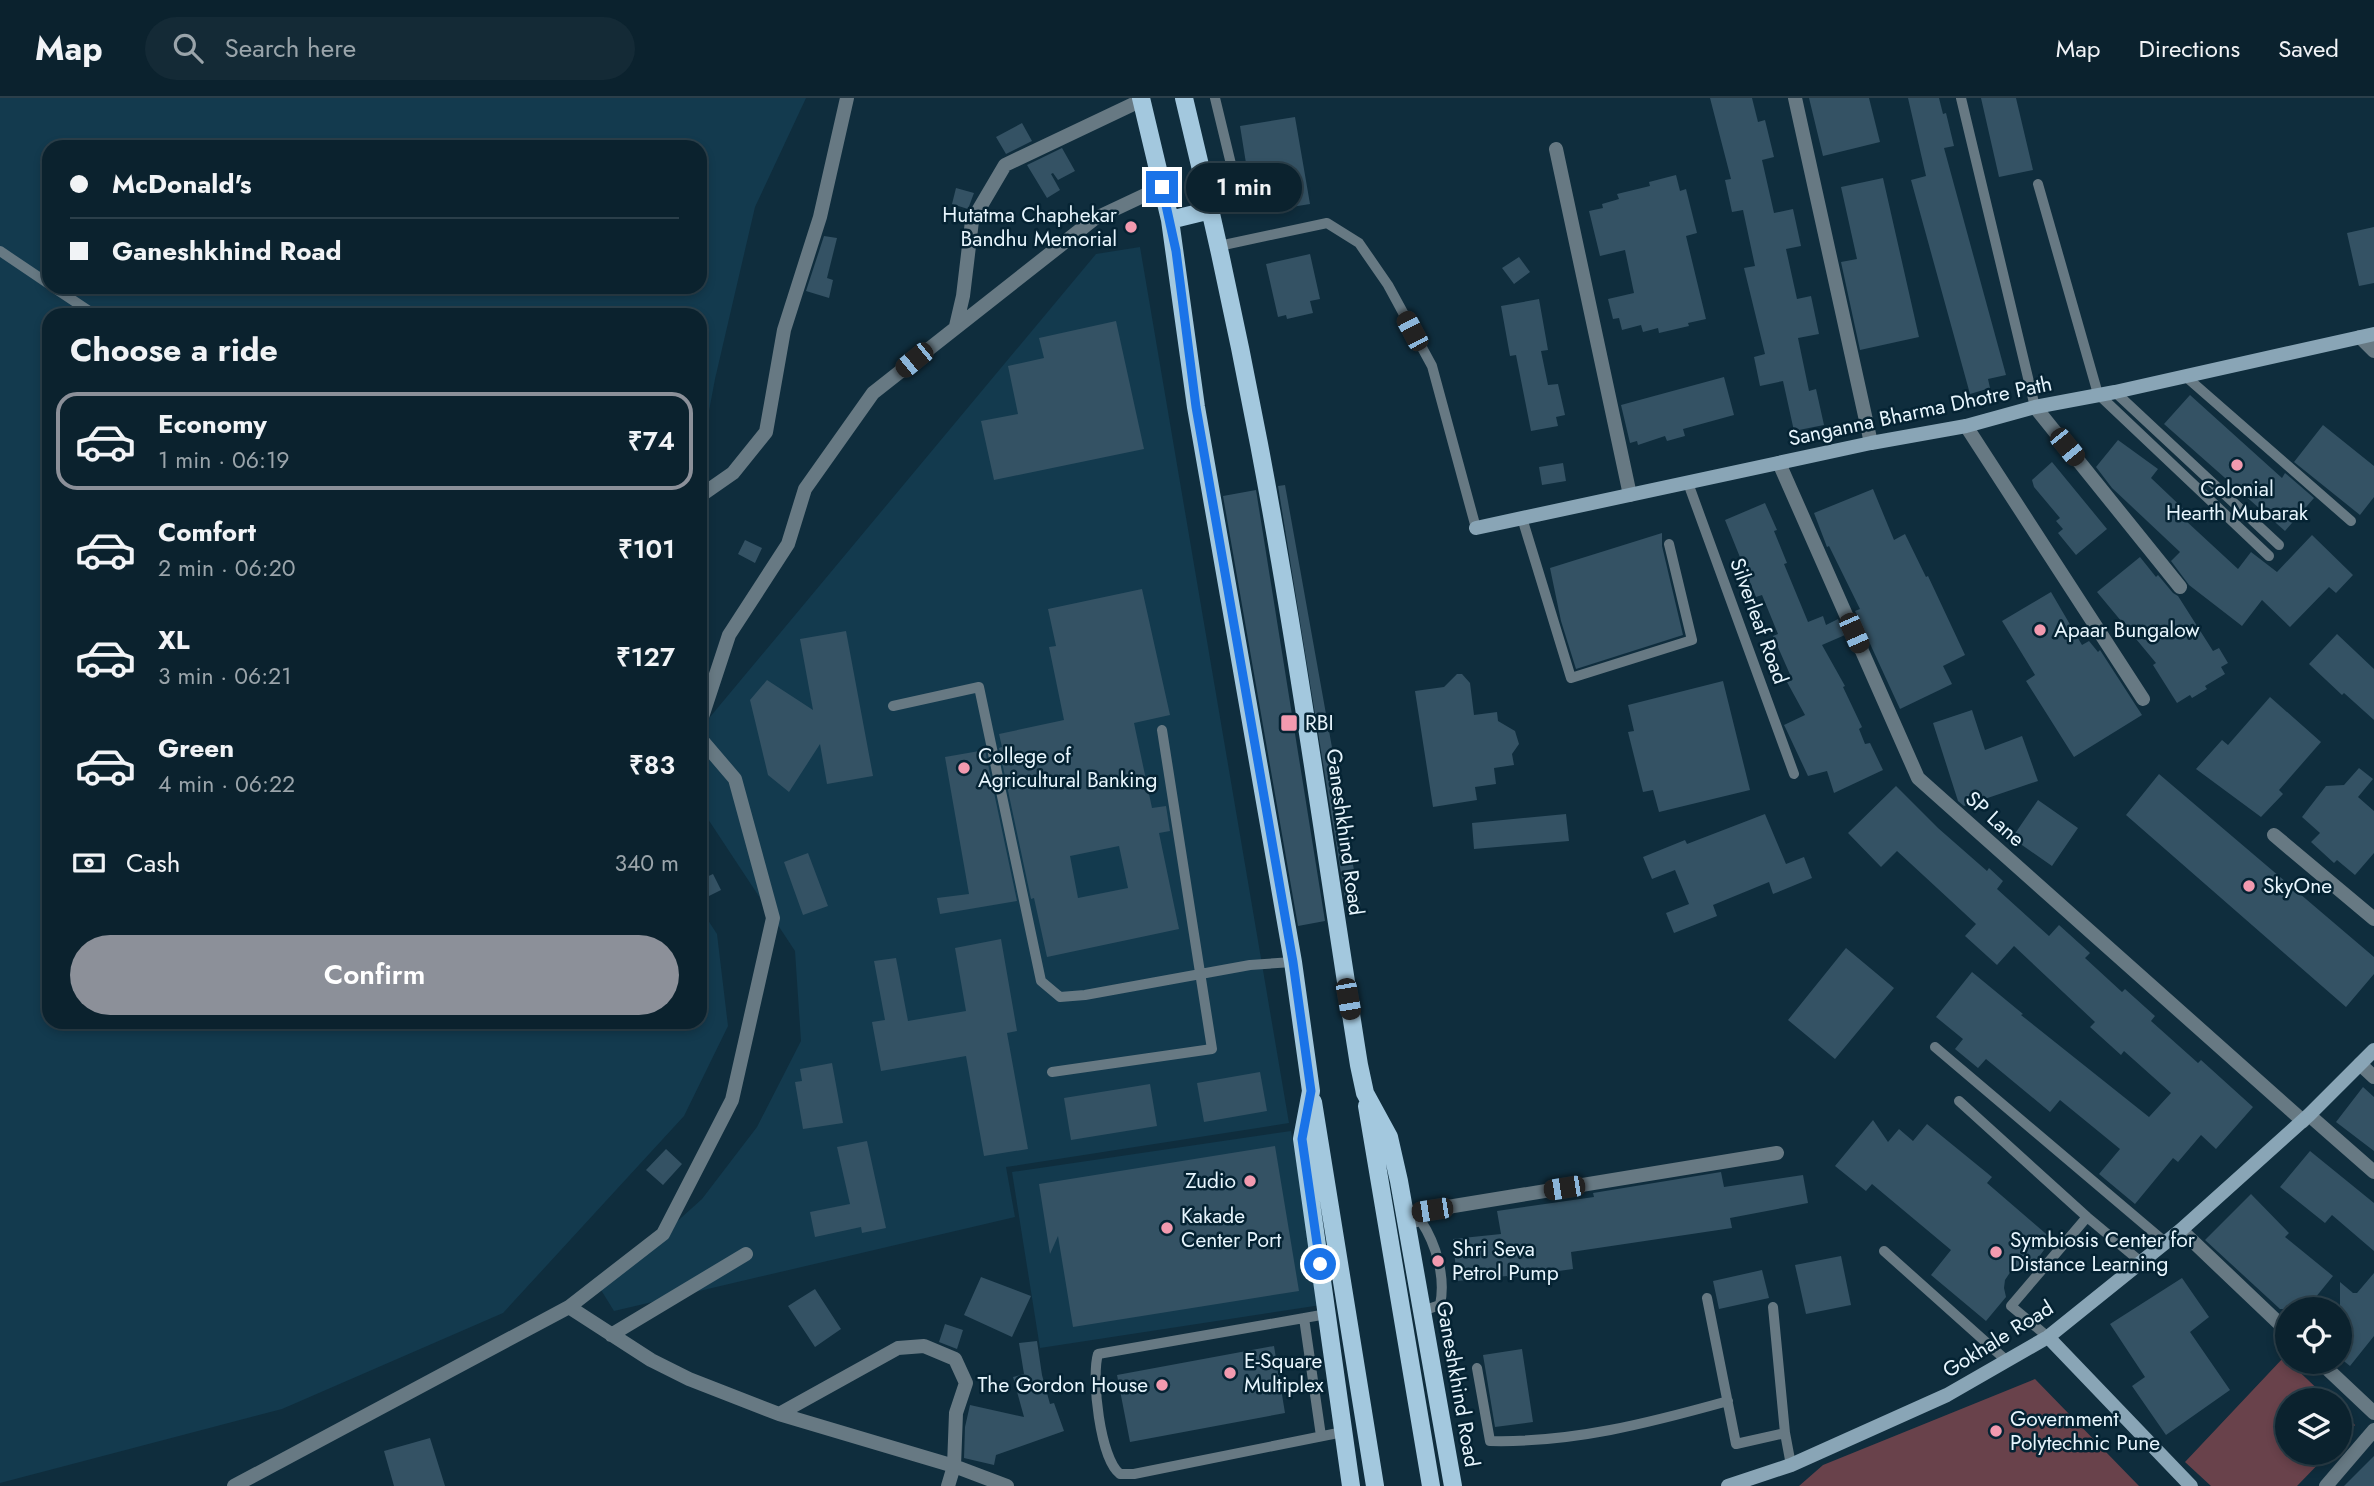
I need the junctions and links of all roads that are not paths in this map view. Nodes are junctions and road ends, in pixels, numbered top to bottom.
1 (847, 98) edge
2 (1184, 98) edge
3 (1215, 98) edge
4 (1795, 98) edge
5 (1961, 98) edge
6 (1142, 99) edge
7 (1556, 149) dead end
8 (2038, 184) dead end
9 (1162, 187) junction
10 (1238, 193) dead end
11 (1211, 210) junction
12 (1170, 220) junction
13 (1219, 246) junction
14 (0, 251) edge
15 (42, 280) edge
16 (63, 294) edge
17 (84, 308) edge
18 (956, 327) junction
19 (2367, 336) edge
20 (2374, 351) edge
21 (2184, 375) junction
22 (2115, 392) junction
23 (2098, 394) junction
24 (2035, 407) junction
25 (1966, 426) junction
26 (1871, 443) junction
27 (1779, 463) junction
28 (1688, 483) junction
29 (707, 491) edge
30 (1630, 495) junction
31 (1522, 518) junction
32 (2351, 521) dead end
33 (1476, 528) joint
34 (1669, 544) dead end
35 (2279, 545) dead end
36 (2269, 556) dead end
37 (2180, 587) dead end
38 (2143, 699) dead end
39 (707, 702) edge
40 (894, 706) dead end
41 (1162, 730) dead end
42 (707, 746) edge
43 (1794, 774) dead end
44 (2274, 835) dead end
45 (2374, 919) edge
46 (1293, 962) junction
47 (1202, 974) junction
48 (1935, 1047) dead end
49 (2374, 1050) edge
50 (2360, 1064) junction
51 (1052, 1072) dead end
52 (2374, 1077) edge
53 (1311, 1091) junction
54 (1364, 1093) junction
55 (1959, 1101) dead end
56 (2306, 1118) junction
57 (1777, 1153) dead end
58 (2374, 1172) edge
59 (2087, 1217) junction
60 (1406, 1219) junction
61 (2180, 1230) junction
62 (2165, 1242) junction
63 (1884, 1251) dead end
64 (746, 1254) dead end
65 (2141, 1262) junction
66 (1707, 1298) dead end
67 (569, 1307) junction
68 (1773, 1307) dead end
69 (1327, 1314) junction
70 (1304, 1318) junction
71 (2275, 1320) edge
72 (611, 1335) junction
73 (2048, 1337) junction
74 (2007, 1360) junction
75 (1477, 1368) dead end
76 (2333, 1374) edge
77 (1728, 1401) junction
78 (2374, 1413) edge
79 (779, 1414) junction
80 (2374, 1430) edge
81 (1343, 1432) junction
82 (1785, 1433) junction
83 (1321, 1436) junction
84 (1791, 1465) junction
85 (954, 1466) junction
86 (234, 1486) edge
87 (948, 1486) edge
88 (1007, 1486) edge
89 (1352, 1486) edge
90 (1375, 1486) edge
91 (1431, 1486) edge
92 (1453, 1486) edge
93 (1728, 1486) edge
94 (2191, 1486) edge
95 (2326, 1486) edge

1 - 29 street
2 - 11 main road, Ganeshkhind Road
3 - 10 lane
4 - 26 street
5 - 24 lane
6 - 9 main road
6 - 18 street
7 - 30 street
8 - 23 lane
9 - 12 main road
9 - 18 street
11 - 12 main road
11 - 13 main road, Ganeshkhind Road
12 - 46 main road
13 - 33 lane
13 - 54 main road, Ganeshkhind Road
14 - 15 lane
16 - 17 lane
18 - 39 street
19 - 20 street
19 - 21 street, Sanganna Bharma Dhotre Path
21 - 22 street, Sanganna Bharma Dhotre Path
21 - 32 lane
22 - 23 street, Sanganna Bharma Dhotre Path
22 - 35 lane
23 - 24 street, Sanganna Bharma Dhotre Path
23 - 36 lane
24 - 25 street, Sanganna Bharma Dhotre Path
24 - 37 street
25 - 26 street, Sanganna Bharma Dhotre Path
25 - 38 street
26 - 27 street, Sanganna Bharma Dhotre Path
27 - 28 street, Sanganna Bharma Dhotre Path
27 - 56 street, SP Lane
28 - 30 street, Sanganna Bharma Dhotre Path
28 - 43 lane, Silverleaf Road
30 - 31 street, Sanganna Bharma Dhotre Path
31 - 33 street, Sanganna Bharma Dhotre Path
31 - 34 lane
40 - 47 lane
41 - 47 lane
42 - 67 street
44 - 45 street
46 - 47 lane
46 - 53 main road
47 - 51 lane
48 - 62 lane
49 - 50 street, Gokhale Road
50 - 52 street
50 - 56 street, Gokhale Road
53 - 69 main road
53 - 90 main road
54 - 60 main road, Ganeshkhind Road
54 - 91 main road
55 - 59 lane
56 - 58 street, SP Lane
56 - 61 street, Gokhale Road
57 - 60 street
59 - 65 lane
59 - 73 lane
60 - 92 main road, Ganeshkhind Road
61 - 62 street, Gokhale Road
61 - 71 street
62 - 65 street, Gokhale Road
63 - 74 lane
64 - 72 street
65 - 73 street, Gokhale Road
66 - 77 lane
67 - 72 street
67 - 86 street
68 - 82 lane
69 - 70 lane
69 - 81 main road
70 - 83 lane
70 - 83 lane
72 - 79 street
73 - 74 street, Gokhale Road
73 - 94 street
74 - 84 street, Gokhale Road
75 - 77 lane
76 - 78 street
77 - 82 lane
79 - 85 street
79 - 85 street
80 - 95 street
81 - 83 lane
81 - 89 main road
82 - 84 lane
84 - 93 street, Gokhale Road
85 - 87 street
85 - 88 street

